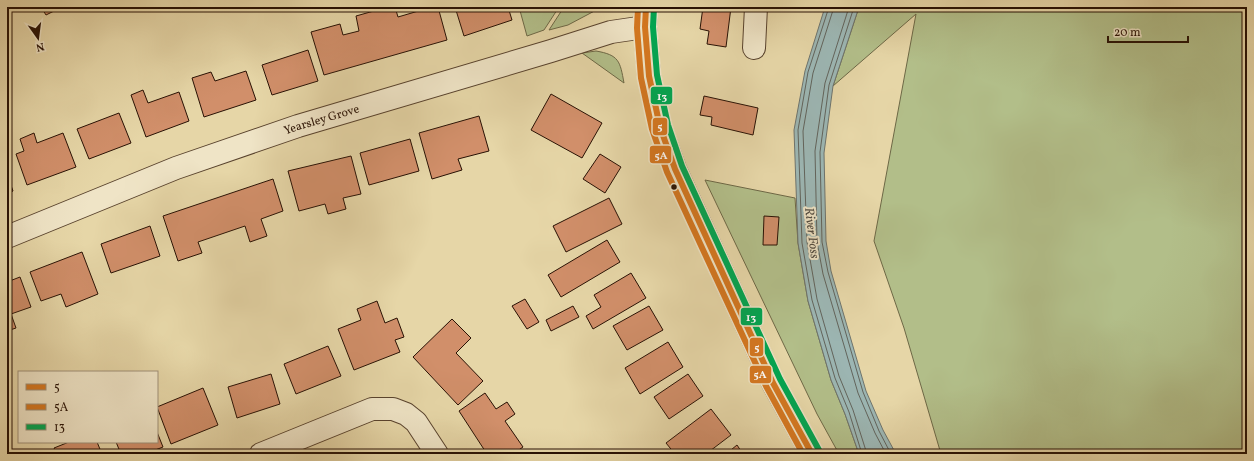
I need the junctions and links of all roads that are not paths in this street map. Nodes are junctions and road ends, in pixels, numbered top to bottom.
1 (756, 7) edge
2 (645, 17) edge
3 (754, 48) dead end
4 (7, 237) edge
5 (261, 454) edge
6 (436, 454) edge
7 (812, 454) edge

1 - 3 street
2 - 4 street, Yearsley Grove
2 - 7 street
5 - 6 street

